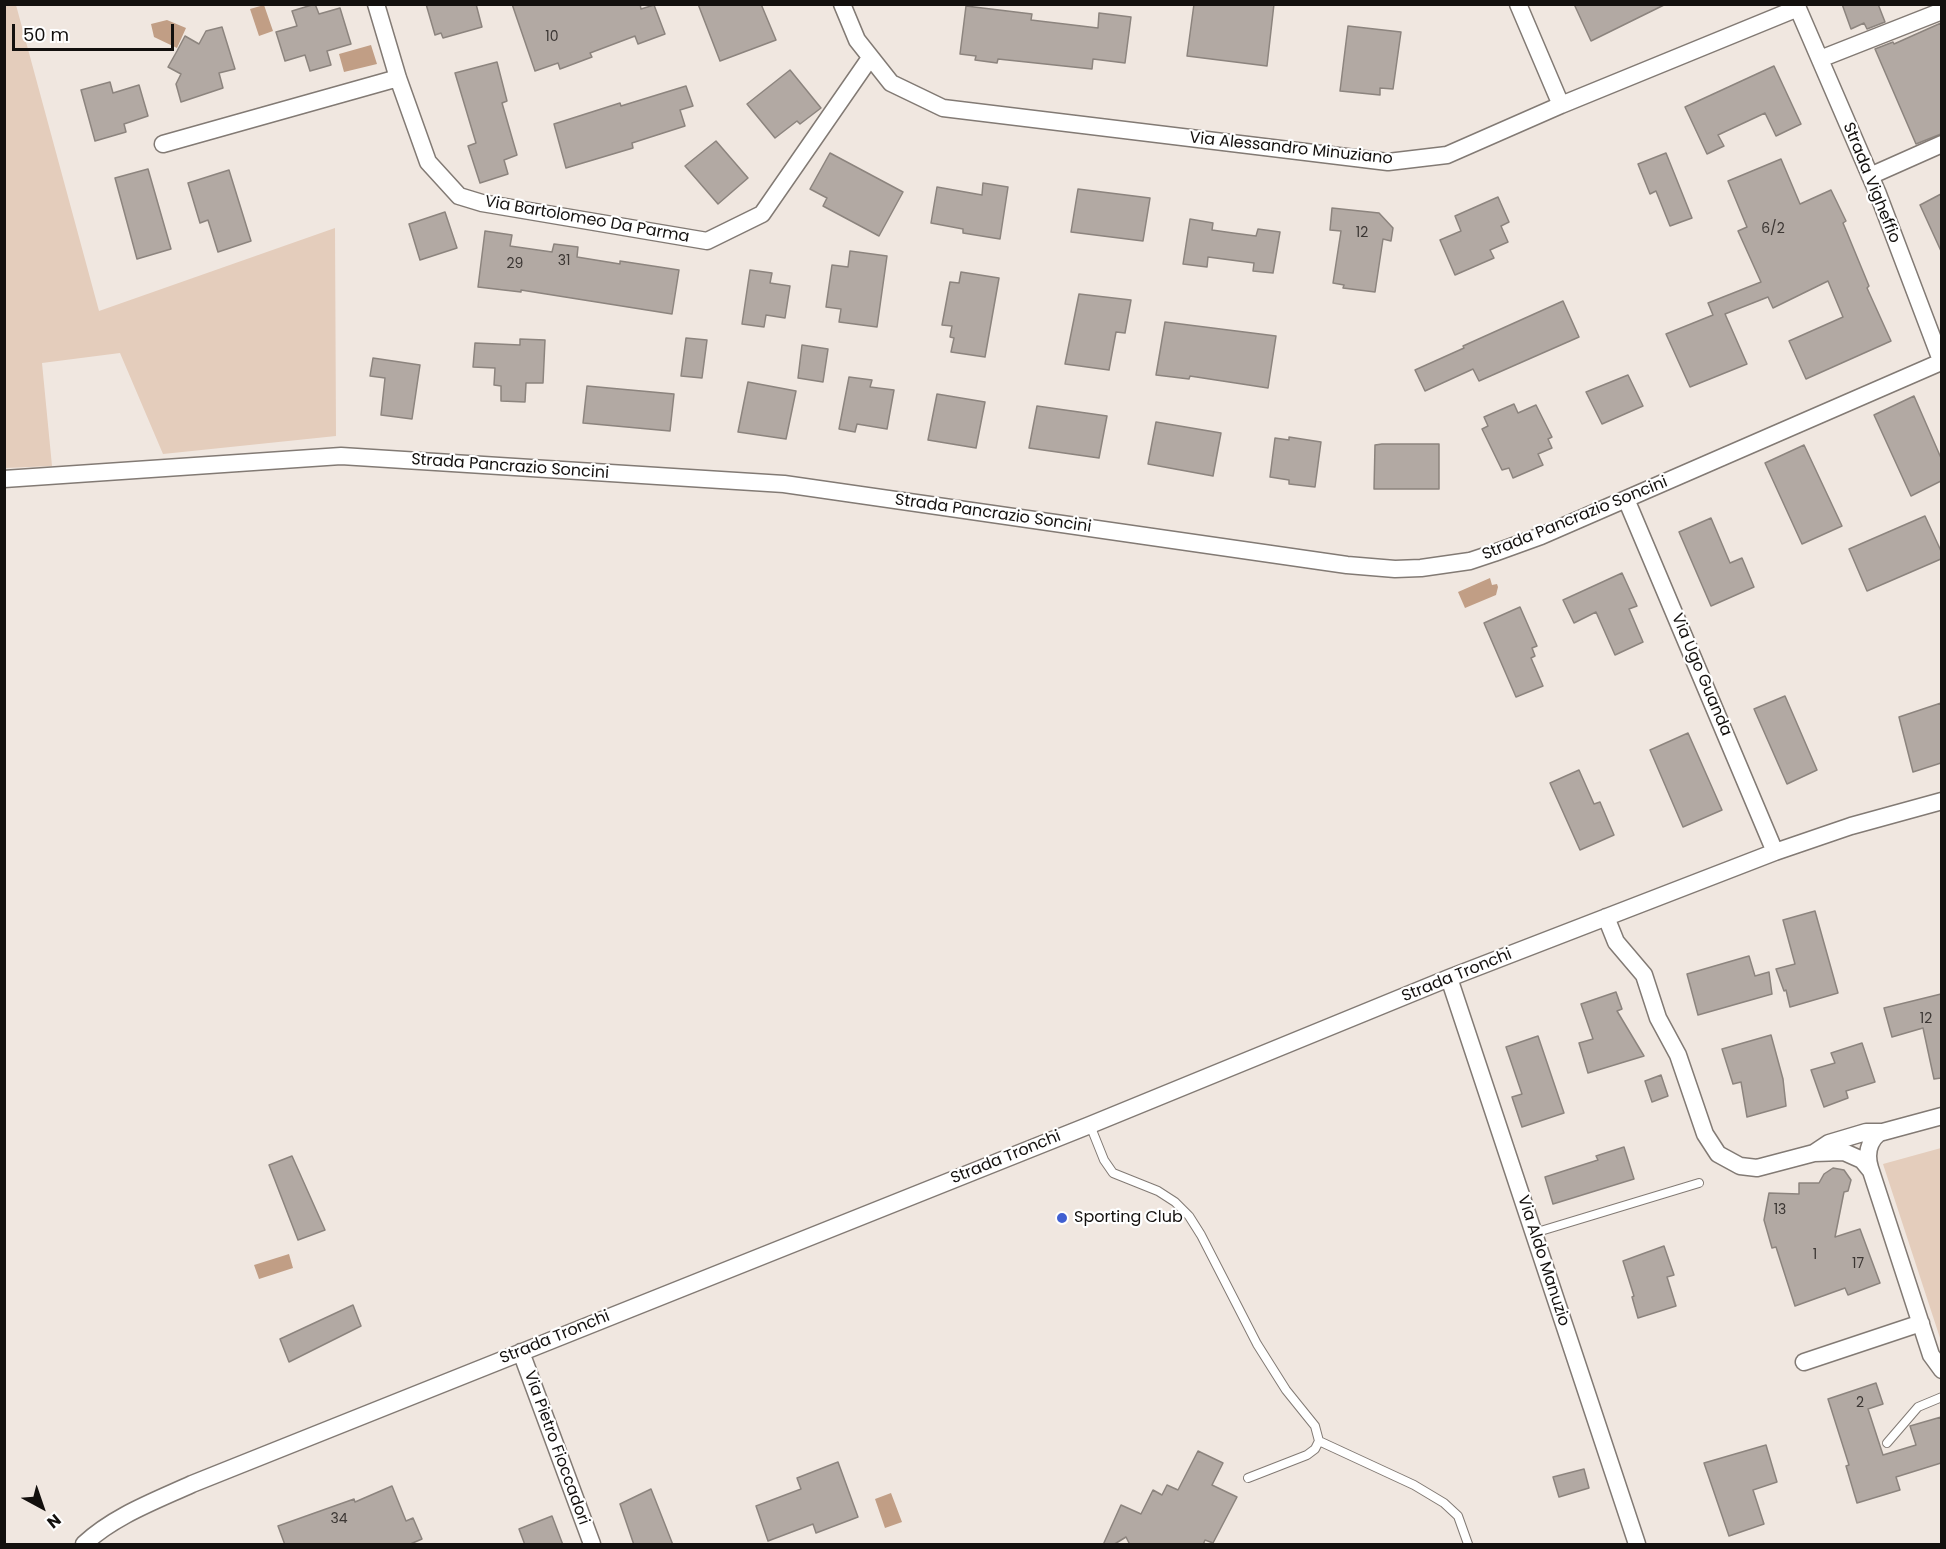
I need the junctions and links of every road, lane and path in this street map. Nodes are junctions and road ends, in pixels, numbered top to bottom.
1 (376, 4) edge
2 (842, 4) edge
3 (1518, 4) edge
4 (1797, 6) edge
5 (1941, 11) edge
6 (870, 58) junction
7 (1820, 59) junction
8 (398, 78) junction
9 (1561, 105) junction
10 (163, 144) dead end
11 (1941, 144) edge
12 (1870, 176) junction
13 (1941, 363) edge
14 (4, 478) edge
15 (1626, 499) junction
16 (1941, 801) edge
17 (1775, 852) junction
18 (1606, 918) junction
19 (1449, 978) junction
20 (1941, 1116) edge
21 (1090, 1125) junction
22 (1883, 1132) junction
23 (1814, 1153) junction
24 (1871, 1171) junction
25 (1699, 1183) dead end
26 (1534, 1233) junction
27 (1921, 1323) junction
28 (521, 1352) junction
29 (1804, 1362) dead end
30 (1941, 1370) edge
31 (1941, 1397) edge
32 (1319, 1441) junction
33 (1887, 1443) dead end
34 (1248, 1478) dead end
35 (84, 1545) edge
36 (592, 1545) edge
37 (1468, 1545) edge
38 (1638, 1545) edge

1 - 8 street, Via Bartolomeo Da Parma
2 - 6 street, Via Alessandro Minuziano
3 - 9 street
4 - 7 street, Strada Vigheffio
4 - 9 street, Via Alessandro Minuziano
5 - 7 street
6 - 8 street, Via Bartolomeo Da Parma
6 - 9 street, Via Alessandro Minuziano
7 - 12 street, Strada Vigheffio
8 - 10 street
11 - 12 street
12 - 13 street, Strada Vigheffio
13 - 15 street, Strada Pancrazio Soncini
14 - 15 street, Strada Pancrazio Soncini
15 - 17 street, Via Ugo Guanda
16 - 17 street, Strada Tronchi
17 - 18 street, Strada Tronchi
18 - 19 street, Strada Tronchi
18 - 23 street
19 - 21 street, Strada Tronchi
19 - 26 street, Via Aldo Manuzio
20 - 22 street
21 - 28 street, Strada Tronchi
21 - 32 lane
22 - 23 street
22 - 24 street
23 - 24 street
24 - 27 street
25 - 26 lane
26 - 38 street, Via Aldo Manuzio
27 - 29 street
27 - 30 street
28 - 35 street, Strada Tronchi
28 - 36 street, Via Pietro Fioccadori
31 - 33 lane
32 - 34 lane
32 - 37 lane

